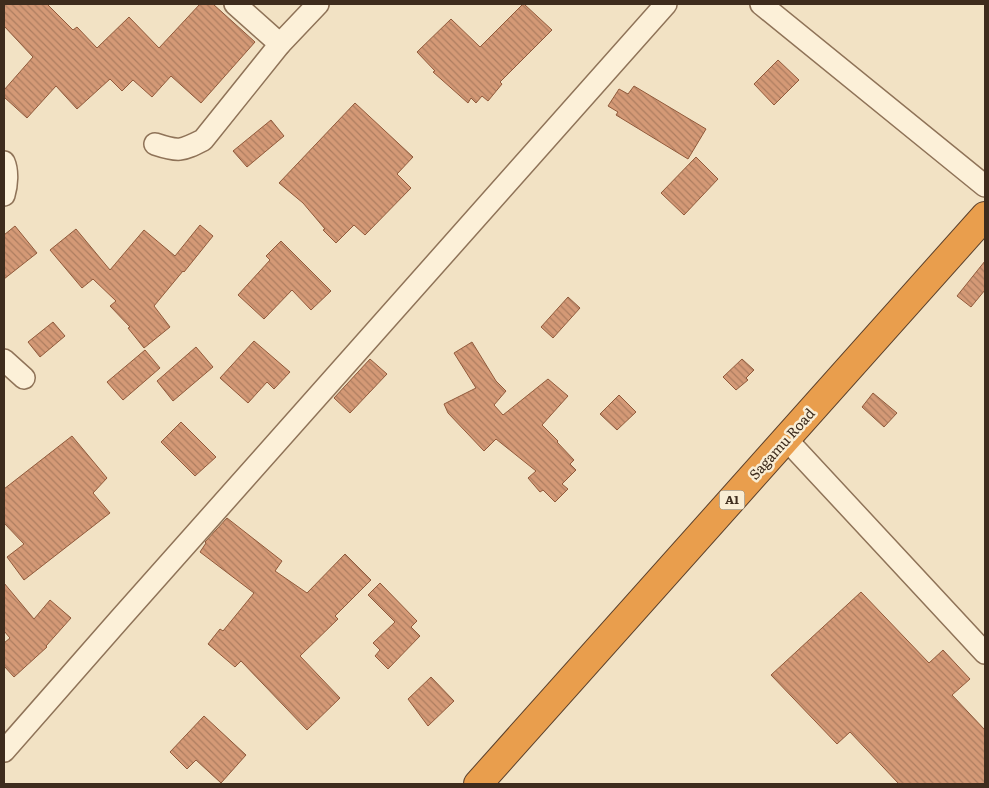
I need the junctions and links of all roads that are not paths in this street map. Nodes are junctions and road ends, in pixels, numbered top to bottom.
1 (235, 4) edge
2 (318, 4) edge
3 (666, 4) edge
4 (761, 4) edge
5 (280, 44) junction
6 (155, 144) dead end
7 (4, 162) edge
8 (985, 186) edge
9 (4, 195) edge
10 (985, 216) edge
11 (4, 360) edge
12 (24, 378) dead end
13 (786, 440) junction
14 (985, 653) edge
15 (8, 738) edge
16 (478, 784) edge

1 - 5 street
2 - 5 street
3 - 15 street
4 - 8 street
5 - 6 street
7 - 9 street
10 - 13 highway, Sagamu Road / A1
11 - 12 street
13 - 14 street
13 - 16 highway, Sagamu Road / A1

